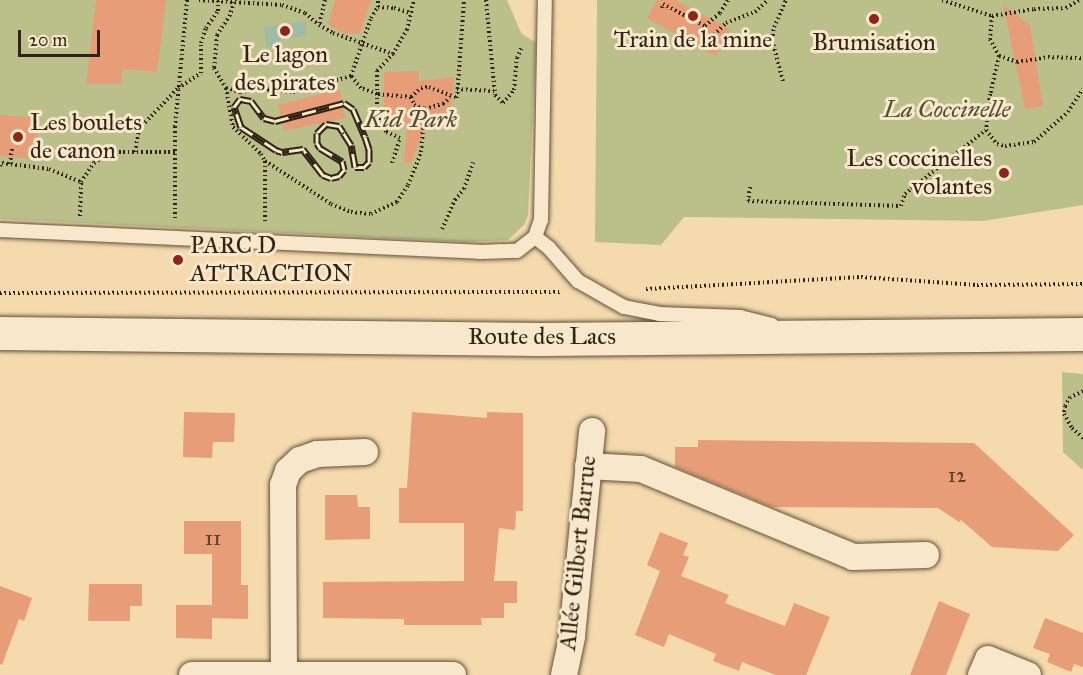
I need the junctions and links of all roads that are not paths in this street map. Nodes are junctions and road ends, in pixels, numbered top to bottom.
1 (545, 0) edge
2 (0, 230) edge
3 (534, 237) junction
4 (0, 333) edge
5 (1083, 334) edge
6 (817, 336) junction
7 (592, 431) dead end
8 (364, 452) dead end
9 (588, 466) junction
10 (926, 555) dead end
11 (192, 675) edge
12 (284, 675) edge
13 (453, 675) edge
14 (564, 675) edge
15 (981, 675) edge
16 (1028, 675) edge

1 - 3 lane
2 - 3 lane
3 - 6 lane
4 - 6 main road, Route des Lacs
5 - 6 main road, Route des Lacs
7 - 9 street, Allée Gilbert Barrue
8 - 12 street
9 - 10 street
9 - 14 street, Allée Gilbert Barrue
11 - 12 street
12 - 13 street
15 - 16 street

